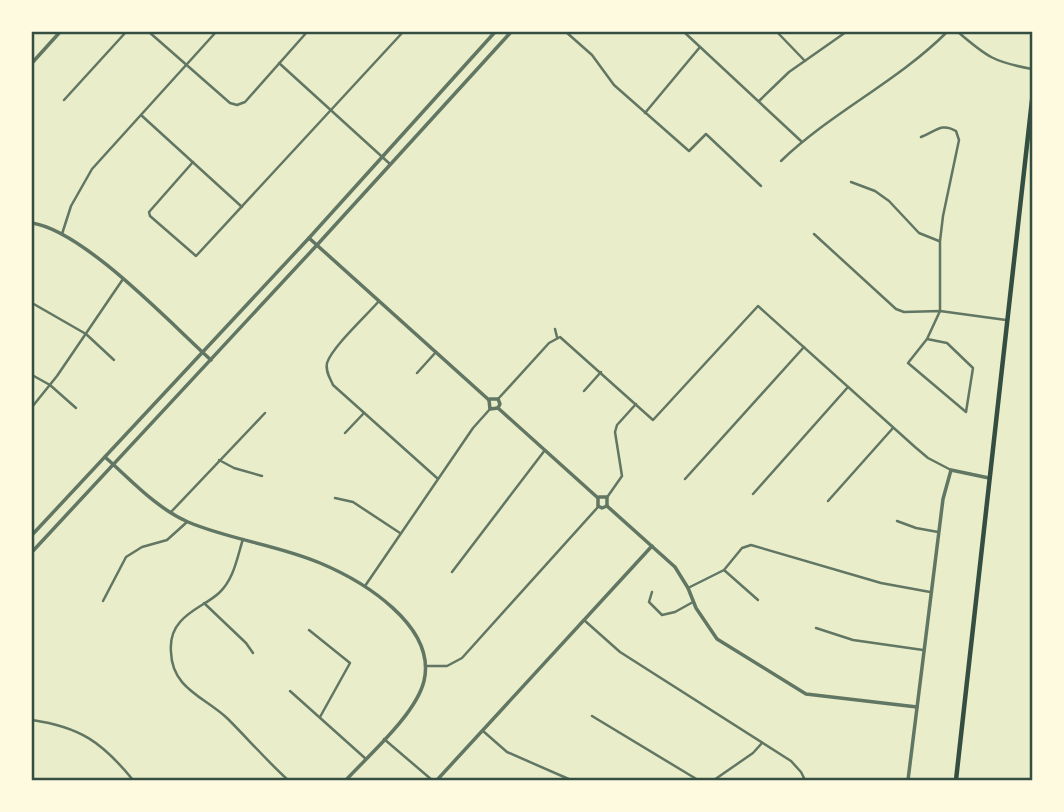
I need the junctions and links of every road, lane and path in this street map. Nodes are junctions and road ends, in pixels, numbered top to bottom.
1 (60, 32) edge
2 (126, 32) edge
3 (149, 32) edge
4 (216, 32) edge
5 (307, 32) edge
6 (403, 32) edge
7 (495, 32) edge
8 (511, 32) edge
9 (566, 32) edge
10 (684, 32) edge
11 (778, 32) edge
12 (846, 32) edge
13 (947, 32) edge
14 (958, 32) edge
15 (700, 47) junction
16 (805, 61) junction
17 (32, 63) edge
18 (279, 63) junction
19 (187, 65) junction
20 (1032, 69) edge
21 (64, 100) dead end
22 (1032, 100) edge
23 (759, 101) junction
24 (331, 111) junction
25 (645, 113) junction
26 (141, 115) junction
27 (920, 137) dead end
28 (801, 141) junction
29 (382, 157) junction
30 (781, 160) dead end
31 (192, 162) junction
32 (390, 164) junction
33 (852, 182) dead end
34 (761, 186) dead end
35 (242, 208) junction
36 (32, 223) edge
37 (62, 234) junction
38 (814, 234) dead end
39 (309, 238) junction
40 (940, 241) junction
41 (317, 245) junction
42 (123, 279) junction
43 (379, 301) junction
44 (32, 303) edge
45 (940, 311) junction
46 (1006, 320) junction
47 (555, 329) dead end
48 (86, 334) junction
49 (557, 337) junction
50 (927, 339) junction
51 (804, 347) junction
52 (436, 352) junction
53 (202, 353) junction
54 (114, 360) dead end
55 (211, 360) junction
56 (601, 372) junction
57 (417, 373) dead end
58 (32, 375) edge
59 (50, 385) junction
60 (848, 387) junction
61 (584, 391) dead end
62 (498, 399) junction
63 (489, 400) junction
64 (636, 404) junction
65 (32, 407) edge
66 (76, 408) dead end
67 (498, 408) junction
68 (490, 409) junction
69 (265, 413) dead end
70 (364, 413) junction
71 (893, 428) junction
72 (345, 433) dead end
73 (545, 450) junction
74 (105, 457) junction
75 (219, 460) junction
76 (114, 464) junction
77 (951, 470) junction
78 (262, 476) dead end
79 (437, 478) junction
80 (989, 478) junction
81 (685, 479) dead end
82 (752, 494) dead end
83 (607, 497) junction
84 (335, 498) dead end
85 (598, 498) junction
86 (828, 501) dead end
87 (598, 506) junction
88 (607, 506) junction
89 (171, 512) junction
90 (897, 521) dead end
91 (187, 522) junction
92 (938, 532) junction
93 (400, 533) junction
94 (32, 535) edge
95 (243, 539) junction
96 (652, 546) junction
97 (32, 552) edge
98 (724, 570) junction
99 (452, 572) dead end
100 (364, 587) junction
101 (688, 588) junction
102 (652, 592) dead end
103 (930, 592) junction
104 (758, 600) dead end
105 (103, 601) dead end
106 (694, 602) junction
107 (204, 603) junction
108 (584, 620) junction
109 (817, 628) dead end
110 (309, 630) dead end
111 (923, 650) junction
112 (253, 653) dead end
113 (425, 666) junction
114 (290, 691) dead end
115 (917, 707) junction
116 (592, 716) dead end
117 (320, 717) junction
118 (32, 720) edge
119 (483, 731) junction
120 (384, 739) junction
121 (762, 743) junction
122 (366, 758) junction
123 (133, 780) edge
124 (288, 780) edge
125 (346, 780) edge
126 (432, 780) edge
127 (437, 780) edge
128 (571, 780) edge
129 (698, 780) edge
130 (714, 780) edge
131 (805, 780) edge
132 (908, 780) edge
133 (956, 780) edge

1 - 17 street
2 - 21 street
3 - 19 street
4 - 19 street
5 - 18 street
6 - 24 street
7 - 29 street
8 - 32 street
9 - 25 street
10 - 15 street
11 - 16 street
12 - 16 street
13 - 28 street
14 - 20 street
15 - 23 street
15 - 25 street
16 - 23 street
18 - 19 street
18 - 24 street
19 - 26 street
22 - 46 main road
23 - 28 street
24 - 29 street
24 - 35 street
25 - 34 street
26 - 31 street
26 - 37 street
27 - 40 street
28 - 30 street
29 - 32 street
29 - 39 street
31 - 35 street
31 - 35 street
32 - 41 street
33 - 40 street
36 - 37 street
37 - 42 street
38 - 45 street
39 - 41 street
39 - 53 street
40 - 45 street
41 - 43 street
41 - 55 street
42 - 48 street
42 - 53 street
43 - 52 street
43 - 70 street
44 - 48 street
45 - 46 street
45 - 50 street
46 - 80 main road
47 - 49 street
48 - 54 street
48 - 59 street
49 - 56 street
49 - 62 street
50 - 50 street
51 - 60 street
51 - 64 street
51 - 81 street
52 - 57 street
52 - 63 street
53 - 55 street
53 - 74 street
55 - 76 street
56 - 61 street
56 - 64 street
58 - 59 street
59 - 65 street
59 - 66 street
60 - 71 street
60 - 82 street
62 - 63 street
62 - 67 street
63 - 68 street
64 - 83 street
67 - 68 street
67 - 73 street
68 - 79 street
69 - 75 street
70 - 72 street
70 - 79 street
71 - 77 street
71 - 86 street
73 - 85 street
73 - 99 street
74 - 76 street
74 - 94 street
75 - 78 street
75 - 89 street
76 - 89 street
76 - 97 street
77 - 80 street
77 - 92 street
79 - 93 street
80 - 133 main road
83 - 85 street
83 - 88 street
84 - 93 street
85 - 87 street
87 - 88 street
87 - 113 street
88 - 96 street
89 - 91 street
90 - 92 street
91 - 95 street
91 - 105 street
92 - 103 street
93 - 100 street
95 - 100 street
95 - 107 street
96 - 101 street
96 - 108 street
98 - 101 street
98 - 103 street
98 - 104 street
100 - 113 street
101 - 106 street
102 - 106 street
103 - 111 street
106 - 115 street
107 - 112 street
107 - 124 street
108 - 119 street
108 - 121 street
109 - 111 street
110 - 117 street
111 - 115 street
113 - 120 street
114 - 117 street
115 - 132 street
116 - 129 street
117 - 122 street
118 - 123 street
119 - 127 street
119 - 128 street
120 - 122 street
120 - 126 street
121 - 130 street
121 - 131 street
122 - 125 street

